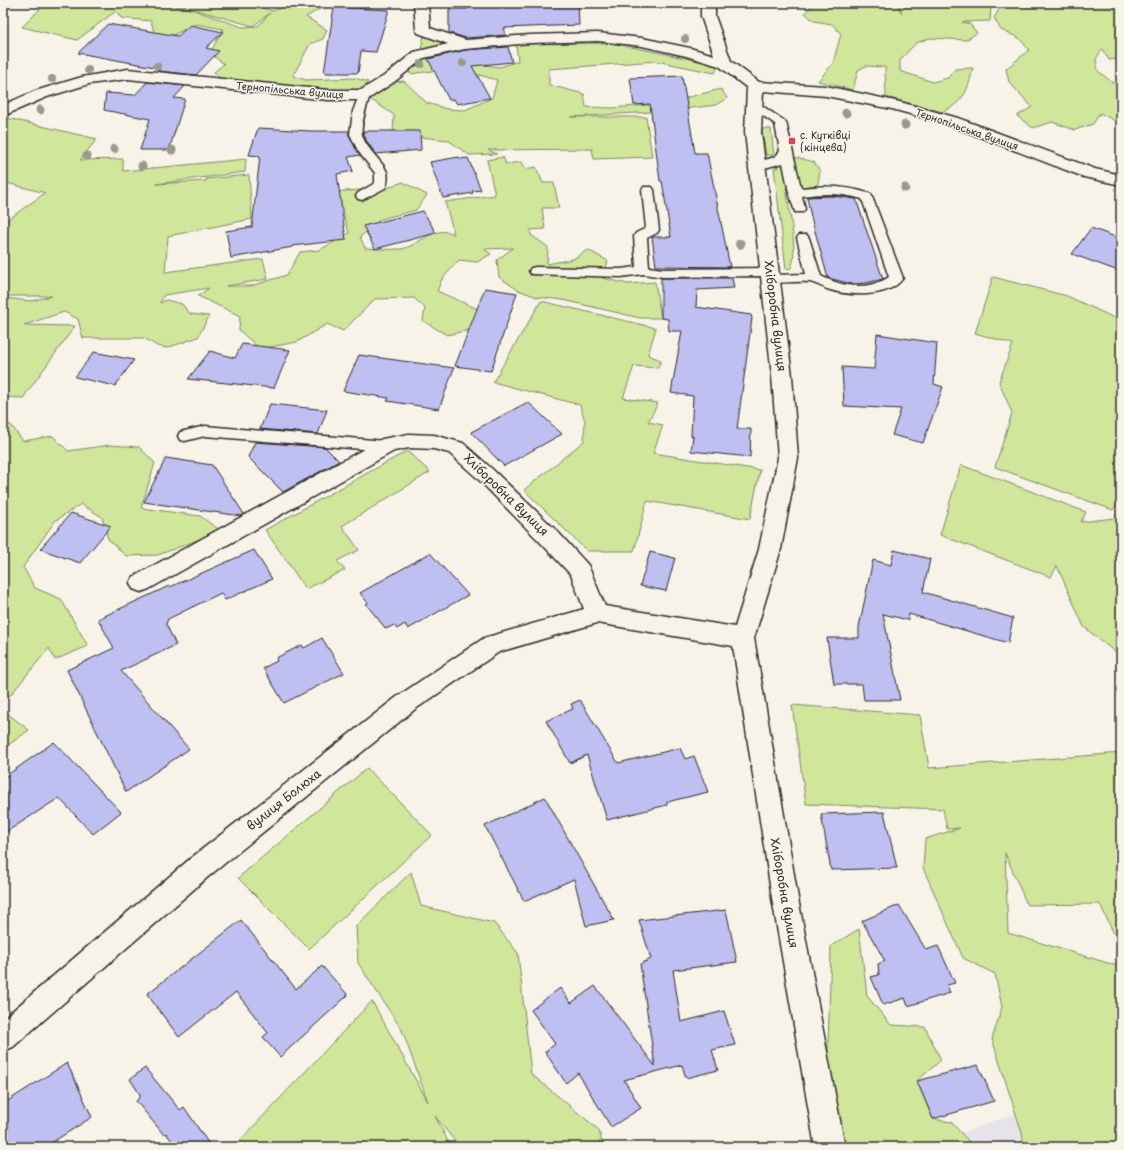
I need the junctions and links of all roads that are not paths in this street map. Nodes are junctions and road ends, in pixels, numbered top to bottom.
1 (421, 3) edge
2 (708, 3) edge
3 (465, 45) junction
4 (724, 63) junction
5 (364, 95) junction
6 (754, 96) junction
7 (3, 111) edge
8 (786, 152) junction
9 (757, 166) junction
10 (1121, 180) edge
11 (648, 190) dead end
12 (795, 193) junction
13 (362, 196) dead end
14 (799, 209) dead end
15 (804, 238) dead end
16 (643, 270) junction
17 (536, 271) dead end
18 (770, 276) junction
19 (814, 278) junction
20 (185, 436) dead end
21 (386, 446) junction
22 (141, 583) dead end
23 (597, 614) junction
24 (743, 638) junction
25 (3, 1037) edge
26 (830, 1147) edge

1 - 3 street
2 - 4 street
3 - 4 street
3 - 5 street
4 - 6 street
5 - 7 street, Тернопільська вулиця
5 - 13 lane
6 - 8 lane
6 - 9 street, Хліборобна вулиця
6 - 10 street, Тернопільська вулиця
8 - 9 lane
8 - 12 lane
9 - 18 street, Хліборобна вулиця
11 - 16 lane
12 - 14 lane
12 - 19 lane
15 - 19 lane
16 - 17 lane
16 - 18 lane
18 - 19 lane
18 - 24 street, Хліборобна вулиця
20 - 21 lane
21 - 22 street, Хліборобна вулиця
21 - 23 street, Хліборобна вулиця
23 - 24 street
23 - 25 street, вулиця Болюха
24 - 26 street, Хліборобна вулиця

